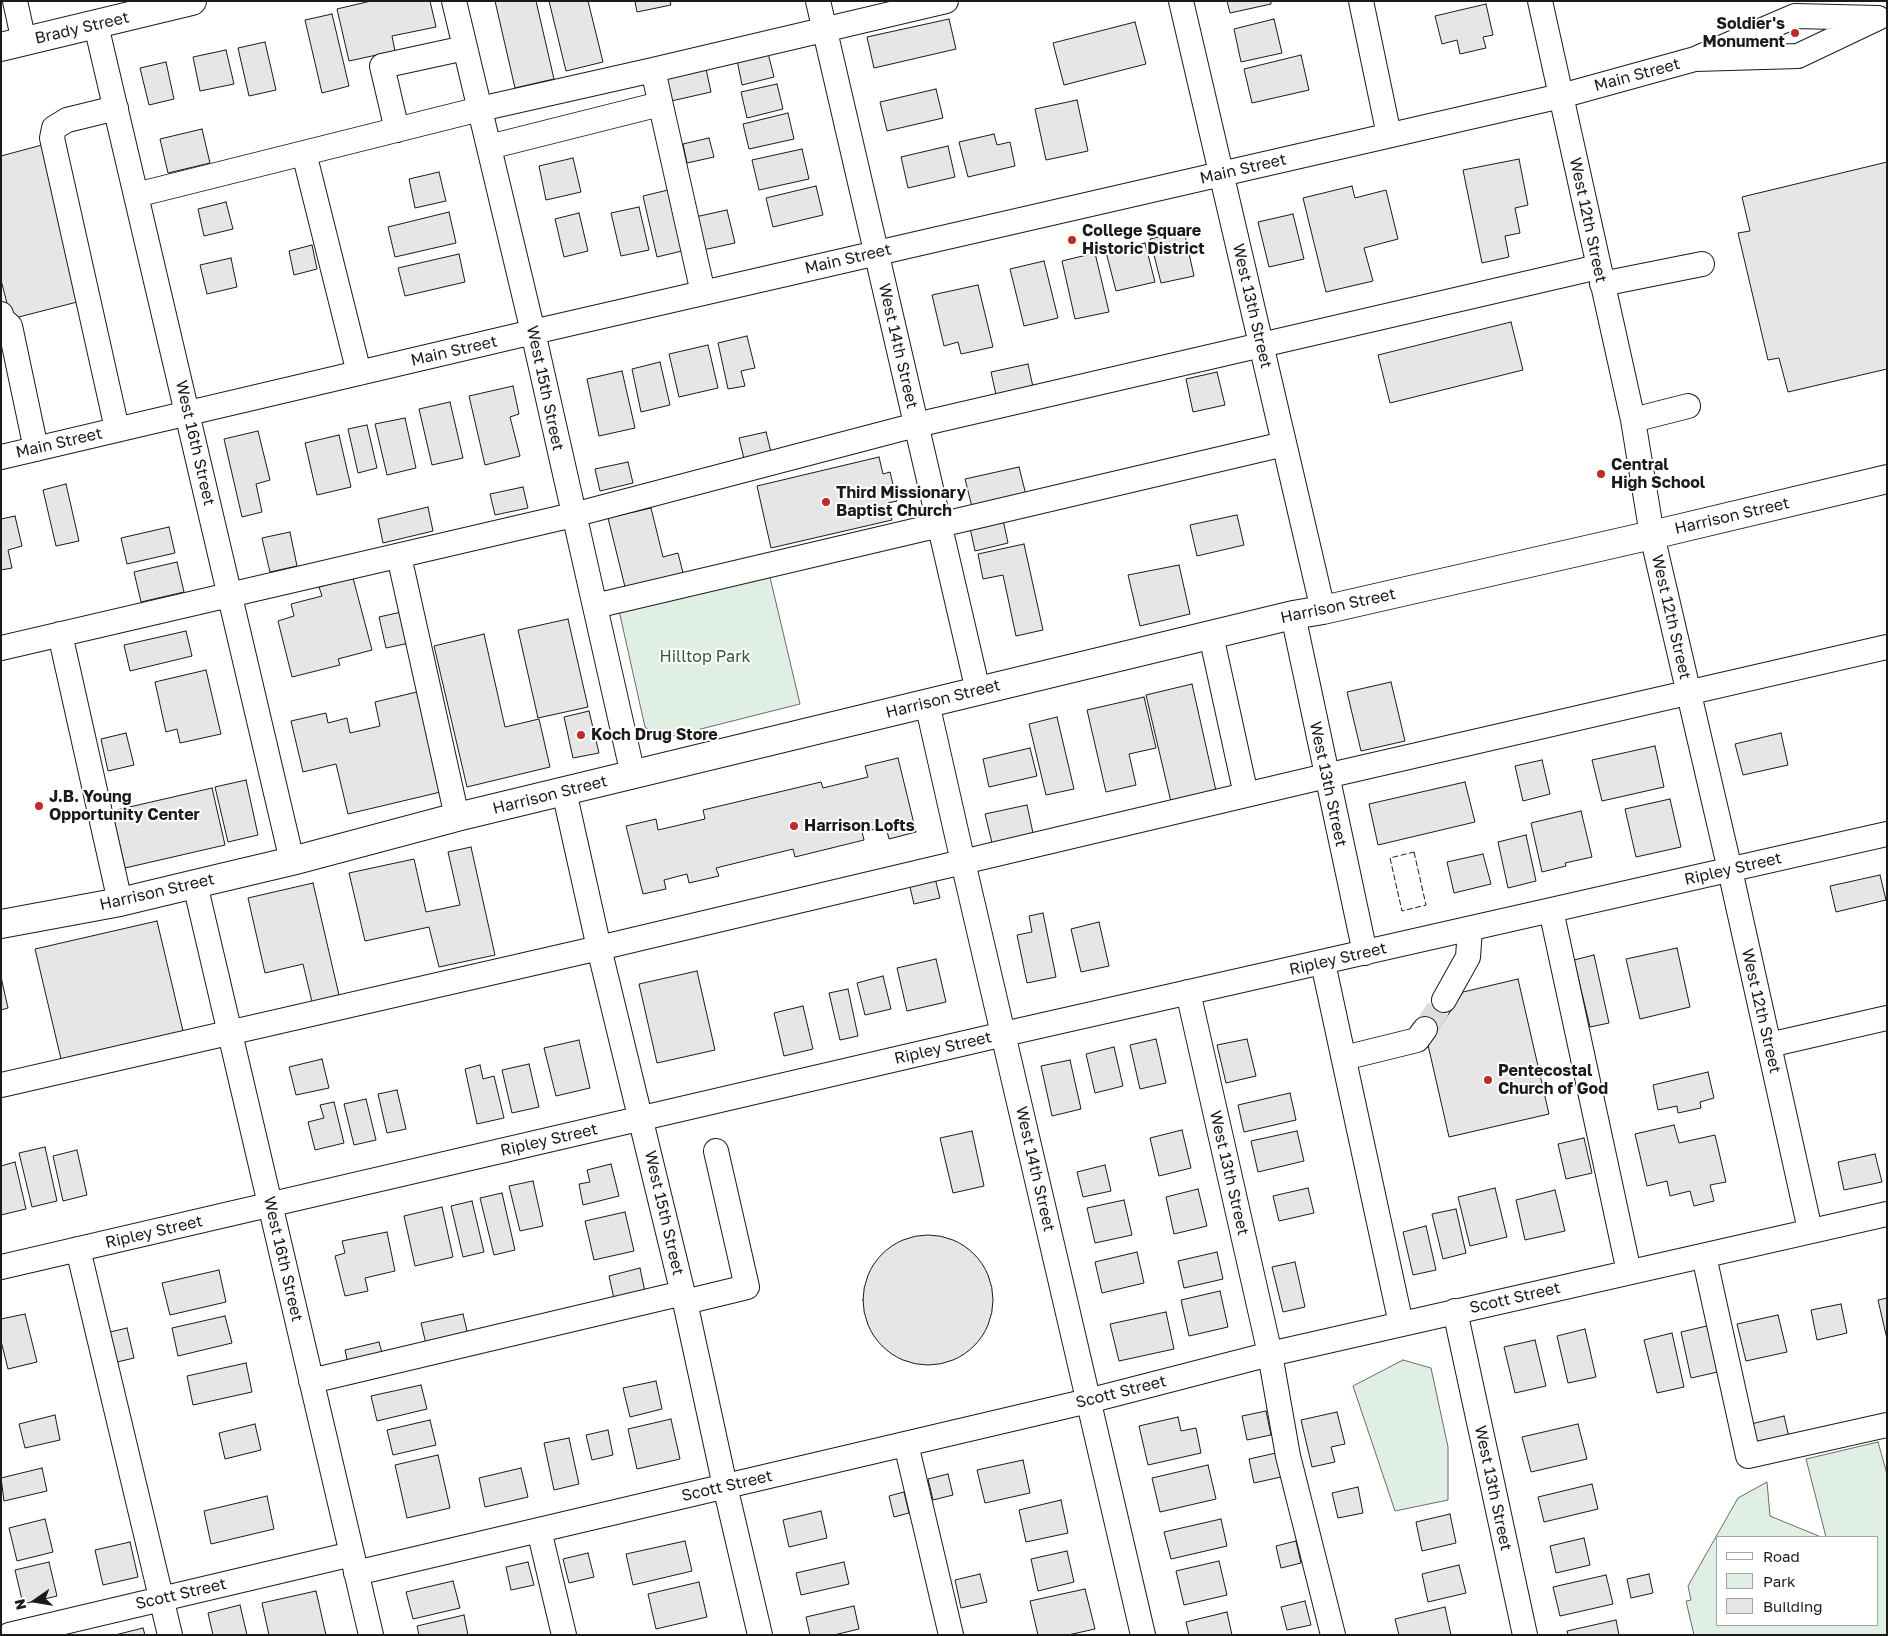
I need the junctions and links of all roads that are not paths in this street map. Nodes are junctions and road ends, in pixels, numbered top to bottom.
1 (15, 1) edge
2 (192, 1) edge
3 (454, 1) edge
4 (818, 1) edge
5 (946, 1) edge
6 (1181, 1) edge
7 (1361, 1) edge
8 (1540, 1) edge
9 (1883, 16) edge
10 (96, 25) junction
11 (824, 29) junction
12 (13, 44) edge
13 (465, 48) junction
14 (1695, 59) junction
15 (653, 70) junction
16 (1561, 96) junction
17 (660, 104) junction
18 (116, 108) junction
19 (480, 109) junction
20 (397, 130) junction
21 (1389, 135) junction
22 (489, 147) junction
23 (304, 153) junction
24 (1221, 174) junction
25 (136, 195) junction
26 (877, 253) junction
27 (1702, 264) dead end
28 (1600, 276) junction
29 (703, 293) junction
30 (1, 314) edge
31 (533, 332) junction
32 (1261, 345) junction
33 (359, 373) junction
34 (1688, 406) dead end
35 (188, 412) junction
36 (1633, 420) junction
37 (916, 425) junction
38 (117, 429) junction
39 (1284, 444) junction
40 (36, 449) junction
41 (1, 457) edge
42 (1887, 478) edge
43 (573, 515) junction
44 (940, 525) junction
45 (1652, 535) junction
46 (399, 556) junction
47 (228, 596) junction
48 (595, 606) junction
49 (1323, 610) junction
50 (1293, 616) junction
51 (60, 634) junction
52 (1211, 635) junction
53 (1887, 647) edge
54 (1, 648) edge
55 (978, 691) junction
56 (1689, 694) junction
57 (927, 703) junction
58 (633, 775) junction
59 (1326, 776) junction
60 (564, 792) junction
61 (1246, 795) junction
62 (457, 817) junction
63 (1887, 834) edge
64 (292, 861) junction
65 (962, 862) junction
66 (1730, 870) junction
67 (195, 884) junction
68 (120, 902) junction
69 (1551, 910) junction
70 (1, 924) edge
71 (1470, 929) junction
72 (599, 948) junction
73 (1365, 953) junction
74 (1323, 963) junction
75 (1188, 992) junction
76 (1444, 1000) tunnel mouth
77 (1887, 1018) edge
78 (1425, 1029) tunnel mouth
79 (230, 1034) junction
80 (1004, 1034) junction
81 (1769, 1044) junction
82 (1344, 1058) junction
83 (1, 1085) edge
84 (642, 1118) junction
85 (716, 1151) dead end
86 (271, 1206) junction
87 (1887, 1214) edge
88 (1810, 1230) junction
89 (78, 1249) junction
90 (1704, 1256) junction
91 (1, 1267) edge
92 (1628, 1272) junction
93 (684, 1297) junction
94 (1455, 1311) junction
95 (1401, 1324) junction
96 (1270, 1354) junction
97 (311, 1381) junction
98 (1088, 1401) junction
99 (1887, 1425) edge
100 (906, 1444) junction
101 (725, 1486) junction
102 (539, 1530) junction
103 (354, 1564) junction
104 (161, 1599) junction
105 (10, 1635) edge
106 (170, 1635) edge
107 (371, 1635) edge
108 (564, 1635) edge
109 (760, 1635) edge
110 (951, 1635) edge
111 (1143, 1635) edge
112 (1333, 1635) edge
113 (1525, 1635) edge

1 - 12 street
2 - 10 highway, Brady Street
3 - 13 street, West 15th Street
4 - 11 street, West 14th Street
5 - 11 street
6 - 24 street, West 13th Street
7 - 21 street
8 - 16 street, West 12th Street
9 - 14 street, Main Street
9 - 14 street, Main Street
10 - 12 highway, Brady Street
10 - 18 street, West 16th Street
11 - 15 street
11 - 26 street, West 14th Street
13 - 19 street, West 15th Street
13 - 20 street
14 - 16 street, Main Street
15 - 17 street
15 - 19 street
16 - 21 street, Main Street
16 - 28 street, West 12th Street
17 - 22 street
17 - 29 street
18 - 25 street, West 16th Street
18 - 38 street
19 - 20 street
19 - 22 street, West 15th Street
20 - 23 street
21 - 24 street, Main Street
22 - 31 street, West 15th Street
23 - 25 street
23 - 33 street
24 - 26 street, Main Street
24 - 32 street, West 13th Street
25 - 35 street, West 16th Street
26 - 29 street, Main Street
26 - 37 street, West 14th Street
27 - 28 street
28 - 32 street
28 - 36 street, West 12th Street
29 - 31 street, Main Street
30 - 40 street
31 - 33 street, Main Street
31 - 43 street, West 15th Street
32 - 37 street
32 - 39 street, West 13th Street
33 - 35 street, Main Street
34 - 36 street
35 - 38 street, Main Street
35 - 47 street, West 16th Street
36 - 45 street, West 12th Street
37 - 43 street
37 - 44 street, West 14th Street
38 - 40 street, Main Street
39 - 44 street
39 - 49 street, West 13th Street
40 - 41 street, Main Street
42 - 45 highway, Harrison Street
43 - 46 street
43 - 48 street, West 15th Street
44 - 48 street
44 - 55 street, West 14th Street
45 - 49 highway, Harrison Street
45 - 56 street, West 12th Street
46 - 47 street
46 - 62 street
47 - 51 street
47 - 64 street, West 16th Street
48 - 58 street, West 15th Street
49 - 50 highway, Harrison Street
50 - 52 highway, Harrison Street
50 - 59 street, West 13th Street
51 - 54 street
51 - 68 street
52 - 55 highway, Harrison Street
52 - 61 street
53 - 56 street
55 - 57 highway, Harrison Street
56 - 59 street
56 - 66 street, West 12th Street
57 - 58 highway, Harrison Street
57 - 65 street, West 14th Street
58 - 60 highway, Harrison Street
59 - 61 street
59 - 73 street, West 13th Street
60 - 62 highway, Harrison Street
60 - 72 street, West 15th Street
61 - 65 street
62 - 64 highway, Harrison Street
63 - 66 street, Ripley Street
64 - 67 highway, Harrison Street
65 - 72 street
65 - 80 street, West 14th Street
66 - 69 street, Ripley Street
66 - 81 street, West 12th Street
67 - 68 highway, Harrison Street
67 - 79 street, West 16th Street
68 - 70 highway, Harrison Street
69 - 71 street, Ripley Street
69 - 92 street
71 - 73 street, Ripley Street
71 - 76 street
72 - 79 street
72 - 84 street, West 15th Street
73 - 74 street, Ripley Street
74 - 75 street, Ripley Street
74 - 82 street
75 - 80 street, Ripley Street
75 - 96 street, West 13th Street
77 - 81 street
78 - 82 street
79 - 83 street
79 - 86 street, West 16th Street
80 - 84 street, Ripley Street
80 - 98 street, West 14th Street
81 - 88 street, West 12th Street
82 - 95 street
84 - 86 street, Ripley Street
84 - 93 street, West 15th Street
85 - 93 street
86 - 89 street, Ripley Street
86 - 97 street, West 16th Street
87 - 88 street, Scott Street
88 - 90 street, Scott Street
89 - 91 street, Ripley Street
89 - 104 street
90 - 92 street, Scott Street
90 - 99 street
92 - 94 street, Scott Street
93 - 97 street
93 - 101 street, West 15th Street
94 - 95 street, Scott Street
94 - 113 street, West 13th Street
95 - 96 street, Scott Street
96 - 98 street, Scott Street
96 - 112 street, West 13th Street
97 - 103 street, West 16th Street
98 - 100 street, Scott Street
98 - 111 street, West 14th Street
100 - 101 street, Scott Street
100 - 110 street
101 - 102 street, Scott Street
101 - 109 street, West 15th Street
102 - 103 street, Scott Street
102 - 108 street
103 - 104 street, Scott Street
103 - 107 street, West 16th Street
104 - 105 street, Scott Street
104 - 106 street

